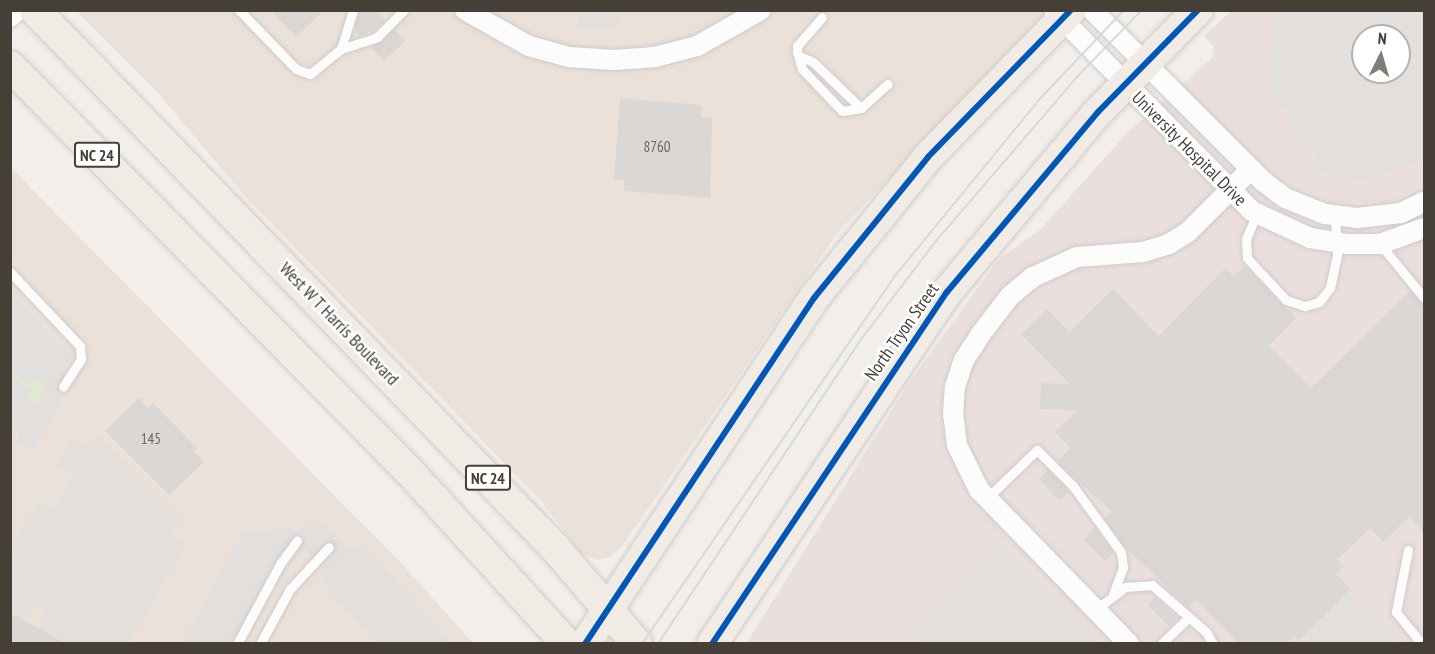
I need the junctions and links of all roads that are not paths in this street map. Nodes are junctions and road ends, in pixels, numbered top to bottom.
1 (18, 10) edge
2 (35, 10) edge
3 (239, 10) edge
4 (353, 10) edge
5 (404, 10) edge
6 (465, 10) edge
7 (761, 10) edge
8 (1092, 10) edge
9 (1198, 10) edge
10 (1062, 13) edge
11 (10, 17) edge
12 (822, 17) dead end
13 (341, 49) junction
14 (1145, 64) junction
15 (10, 66) edge
16 (888, 84) dead end
17 (1125, 85) junction
18 (1251, 169) junction
19 (1230, 190) junction
20 (1423, 206) edge
21 (1257, 213) junction
22 (1335, 216) junction
23 (1425, 228) edge
24 (1337, 243) junction
25 (1380, 244) junction
26 (10, 272) edge
27 (1425, 298) edge
28 (63, 387) dead end
29 (986, 499) junction
30 (297, 541) dead end
31 (329, 547) dead end
32 (1408, 550) dead end
33 (1113, 594) junction
34 (610, 608) junction
35 (1095, 610) junction
36 (1189, 617) junction
37 (237, 644) edge
38 (260, 644) edge
39 (567, 644) edge
40 (585, 644) edge
41 (637, 644) edge
42 (712, 644) edge
43 (1129, 644) edge
44 (1161, 644) edge
45 (1213, 644) edge
46 (1422, 644) edge

1 - 11 street
2 - 34 main road, West W T Harris Boulevard / NC 24
3 - 13 lane
4 - 13 lane
5 - 13 lane
6 - 7 street
8 - 14 street, University Hospital Drive
9 - 14 main road, North Tryon Street
10 - 17 street, University Hospital Drive
10 - 34 main road
12 - 16 lane
14 - 17 main road, North Tryon Street
14 - 18 street, University Hospital Drive
15 - 39 main road, NC 24
17 - 19 street, University Hospital Drive
17 - 42 main road, North Tryon Street
18 - 19 street
18 - 22 street, University Hospital Drive
19 - 21 street, University Hospital Drive
19 - 29 street
20 - 22 street, University Hospital Drive
21 - 24 street, University Hospital Drive
21 - 24 lane
22 - 24 lane
23 - 25 street, University Hospital Drive
24 - 25 street, University Hospital Drive
25 - 27 lane
26 - 28 lane
29 - 33 lane
29 - 35 street
30 - 37 lane
31 - 38 lane
32 - 46 lane
33 - 35 lane
33 - 36 lane
34 - 40 main road
34 - 41 main road, West W T Harris Boulevard / NC 24
35 - 43 street
36 - 44 lane
36 - 45 lane

